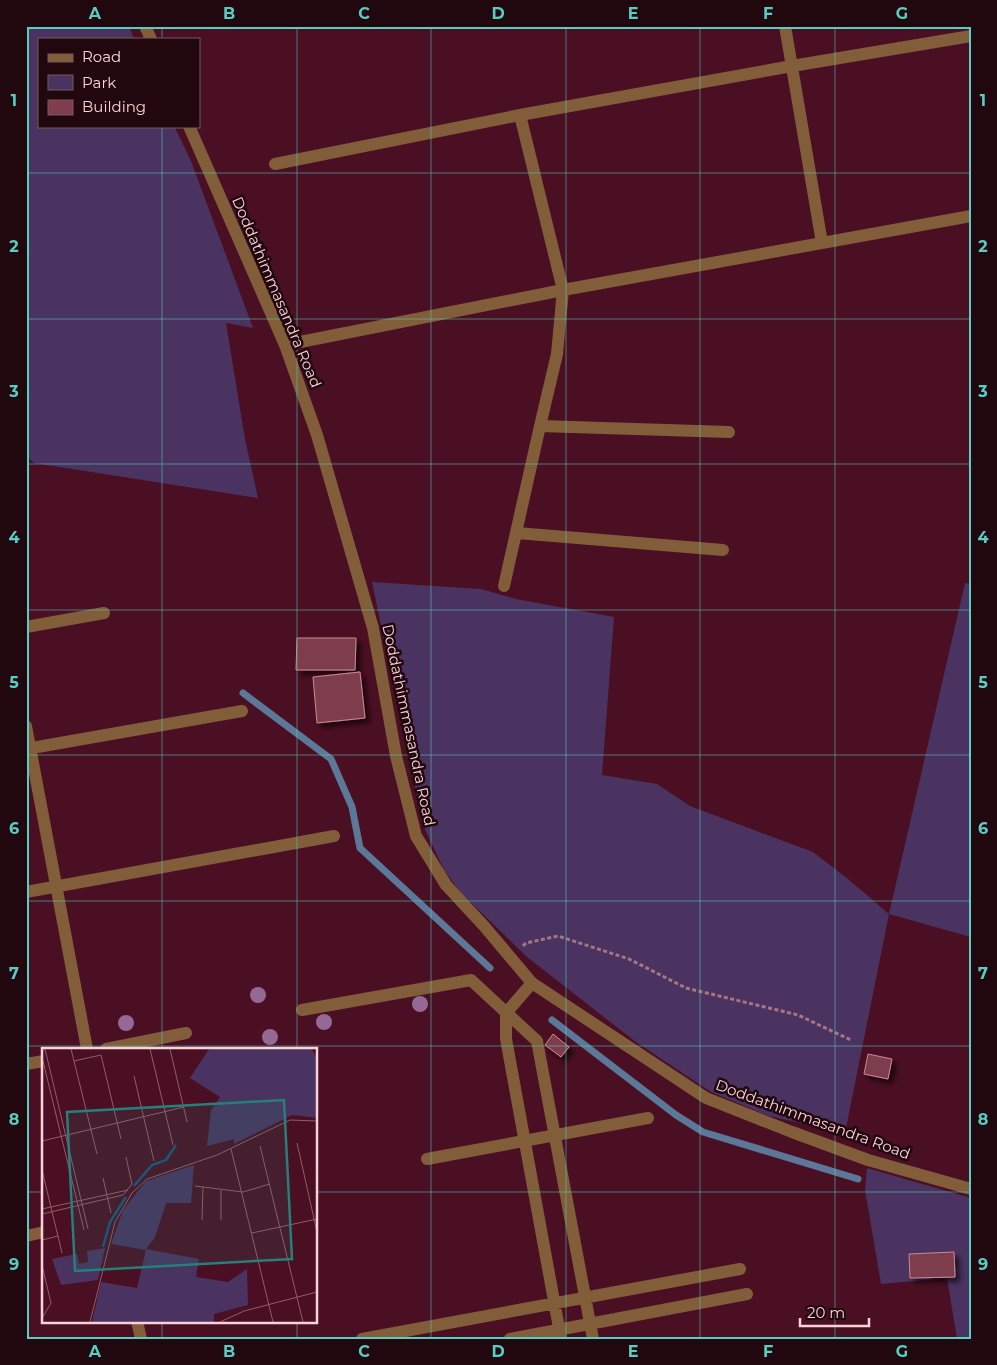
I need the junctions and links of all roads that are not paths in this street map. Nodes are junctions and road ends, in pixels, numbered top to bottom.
1 (146, 26) edge
2 (785, 26) edge
3 (971, 36) edge
4 (151, 38) edge
5 (792, 66) junction
6 (520, 115) junction
7 (190, 128) edge
8 (275, 164) dead end
9 (971, 216) edge
10 (822, 243) junction
11 (563, 290) junction
12 (285, 345) junction
13 (540, 426) junction
14 (729, 432) dead end
15 (517, 533) junction
16 (723, 550) dead end
17 (504, 586) dead end
18 (104, 612) dead end
19 (26, 627) edge
20 (242, 711) dead end
21 (26, 726) edge
22 (28, 748) edge
23 (334, 836) dead end
24 (56, 886) junction
25 (26, 892) edge
26 (532, 982) junction
27 (302, 1010) dead end
28 (506, 1013) junction
29 (186, 1033) dead end
30 (87, 1048) edge
31 (111, 1048) edge
32 (42, 1061) edge
33 (26, 1064) edge
34 (648, 1118) dead end
35 (555, 1136) junction
36 (526, 1142) junction
37 (427, 1159) dead end
38 (971, 1189) edge
39 (42, 1232) edge
40 (26, 1236) edge
41 (740, 1269) dead end
42 (746, 1294) dead end
43 (585, 1298) junction
44 (555, 1303) junction
45 (138, 1322) edge
46 (590, 1323) junction
47 (561, 1334) edge
48 (141, 1339) edge
49 (362, 1339) edge
50 (510, 1339) edge
51 (593, 1339) edge

1 - 4 street
2 - 5 street
3 - 5 street
5 - 6 street
5 - 10 street
6 - 8 street
6 - 11 street
7 - 12 street, Doddathimmasandra Road
9 - 10 street
10 - 11 street
11 - 12 street
11 - 13 street
12 - 26 street, Doddathimmasandra Road
13 - 14 street
13 - 15 street
15 - 16 street
15 - 17 street
18 - 19 street
20 - 22 street
21 - 22 street
22 - 24 street
23 - 24 street
24 - 25 street
24 - 30 street
26 - 28 street
26 - 38 street, Doddathimmasandra Road
27 - 28 street
28 - 35 street
28 - 36 street
29 - 31 street
32 - 33 street
34 - 35 street
35 - 36 street
35 - 43 street
36 - 37 street
36 - 44 street
39 - 40 street
41 - 43 street
42 - 46 street
43 - 44 street
43 - 46 street
44 - 47 street
44 - 49 street
45 - 48 street
46 - 47 street
46 - 51 street
47 - 50 street

